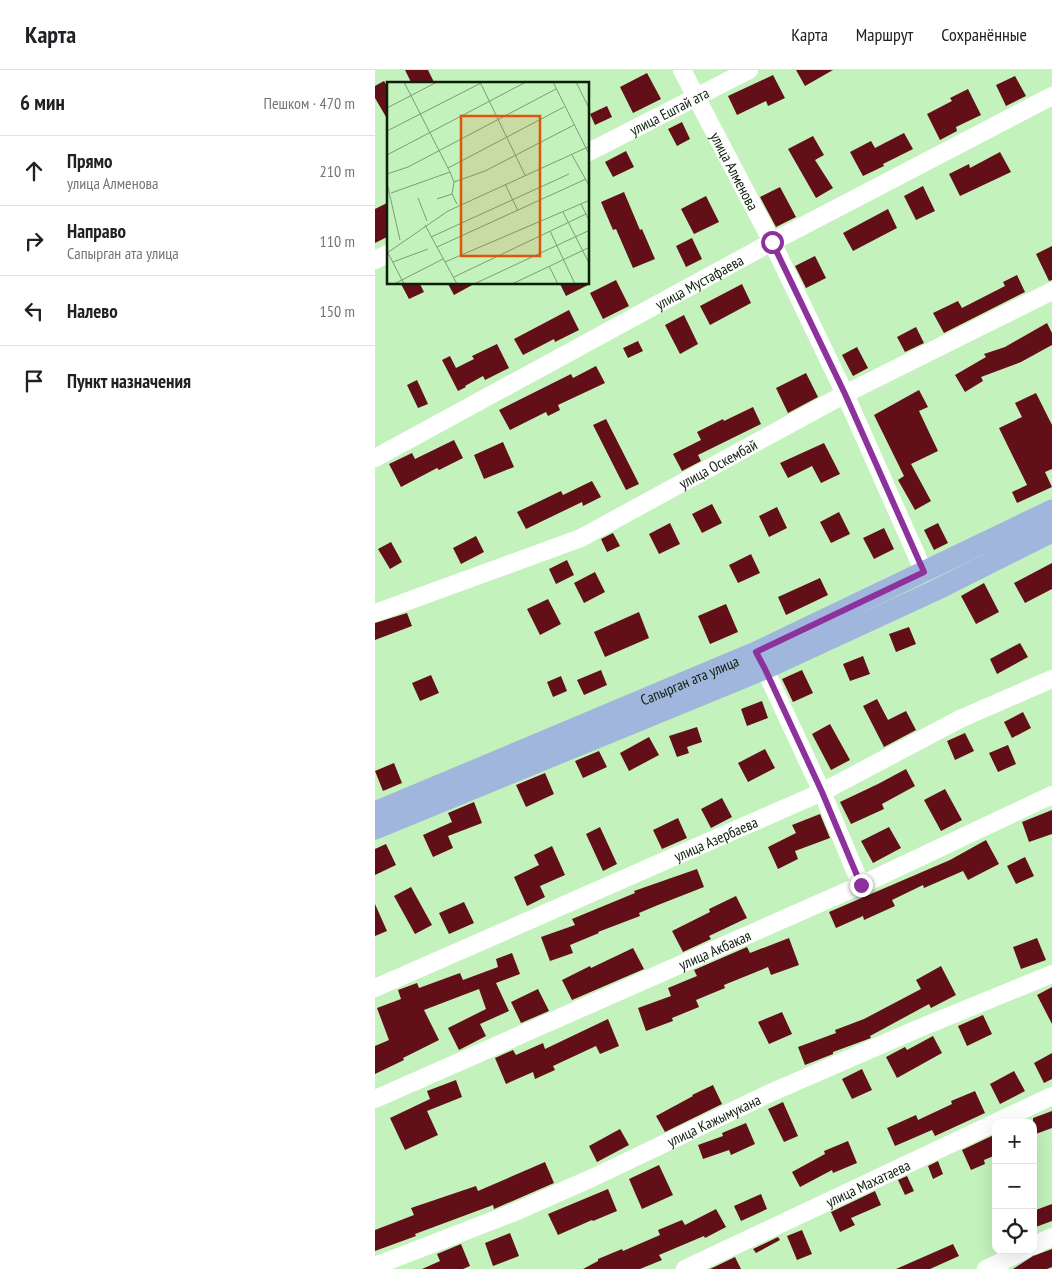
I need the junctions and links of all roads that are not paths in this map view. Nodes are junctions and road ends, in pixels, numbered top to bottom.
1 (682, 70) edge
2 (749, 70) edge
3 (1052, 96) edge
4 (696, 98) junction
5 (590, 151) edge
6 (772, 242) junction
7 (387, 254) edge
8 (375, 260) edge
9 (1052, 292) edge
10 (845, 394) junction
11 (375, 458) edge
12 (1052, 510) edge
13 (1052, 532) edge
14 (924, 572) junction
15 (375, 613) edge
16 (761, 660) junction
17 (1052, 679) edge
18 (822, 792) junction
19 (1052, 795) edge
20 (375, 812) edge
21 (375, 829) edge
22 (861, 885) junction
23 (1052, 974) edge
24 (375, 988) edge
25 (1052, 1096) edge
26 (375, 1099) edge
27 (1052, 1238) edge
28 (1037, 1244) edge
29 (1017, 1254) edge
30 (375, 1266) edge
31 (685, 1269) edge
32 (986, 1269) edge

1 - 4 street, улица Алменова
2 - 4 street, улица Ештай ата
3 - 6 street, улица Мустафаева
4 - 5 street, улица Ештай ата
4 - 6 street, улица Алменова
6 - 10 street, улица Алменова
6 - 11 street, улица Мустафаева
7 - 8 street
9 - 10 street, улица Оскембай
10 - 14 street, улица Алменова
10 - 15 street, улица Оскембай
12 - 14 main road, Сапырган ата улица
13 - 16 main road, Сапырган ата улица
14 - 16 main road, Сапырган ата улица
16 - 18 street
16 - 20 main road, Сапырган ата улица
16 - 21 main road, Сапырган ата улица
17 - 18 street, улица Азербаева
18 - 22 street
18 - 24 street, улица Азербаева
19 - 22 street, улица Акбакая
22 - 26 street, улица Акбакая
23 - 30 street, улица Кажымукана
25 - 31 street, улица Махатаева
27 - 28 street
29 - 32 street

